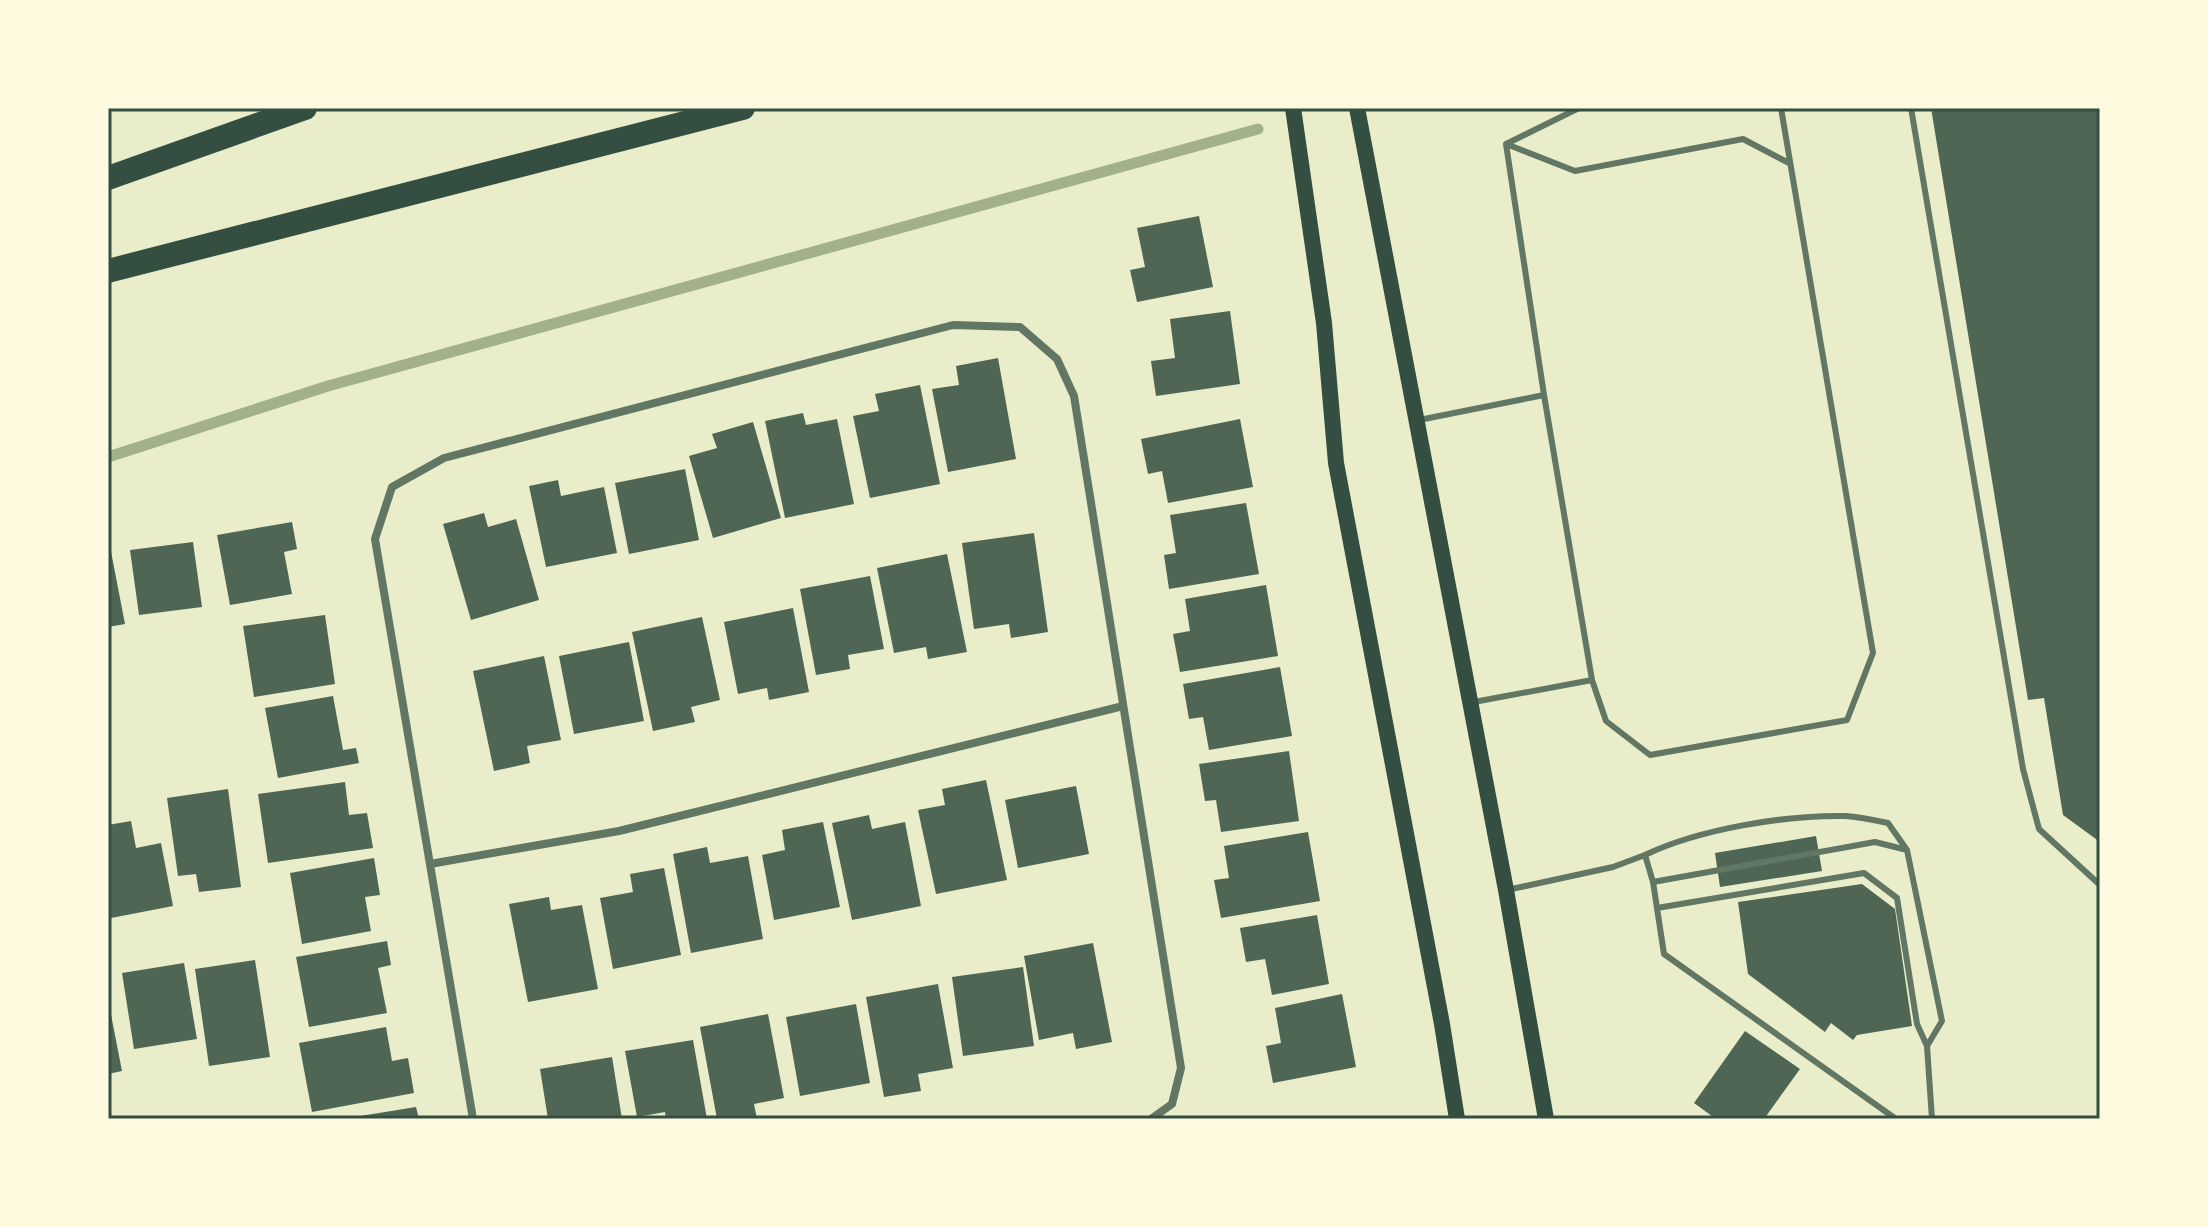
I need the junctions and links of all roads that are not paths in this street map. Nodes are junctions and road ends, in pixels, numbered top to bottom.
1 (305, 108) edge
2 (743, 108) edge
3 (1293, 108) edge
4 (1357, 108) edge
5 (1579, 108) edge
6 (1781, 108) edge
7 (1911, 108) edge
8 (1506, 144) junction
9 (1789, 163) junction
10 (108, 178) edge
11 (108, 271) edge
12 (1544, 395) junction
13 (1416, 420) junction
14 (1592, 680) junction
15 (1470, 703) junction
16 (1123, 706) junction
17 (1907, 850) junction
18 (1645, 855) junction
19 (430, 864) junction
20 (1653, 882) junction
21 (2100, 885) edge
22 (1506, 890) junction
23 (1657, 908) junction
24 (1927, 1046) junction
25 (473, 1119) edge
26 (1151, 1119) edge
27 (1457, 1119) edge
28 (1546, 1119) edge
29 (1896, 1119) edge
30 (1932, 1119) edge

1 - 10 highway
2 - 11 highway
3 - 27 main road
4 - 13 main road
5 - 8 lane
6 - 9 lane
7 - 21 lane
8 - 9 lane
8 - 12 lane
9 - 14 lane
12 - 13 lane
12 - 14 lane
13 - 15 main road
14 - 15 lane
15 - 22 main road
16 - 19 street
16 - 19 street
16 - 26 street
17 - 18 lane
17 - 20 lane
17 - 24 lane
18 - 20 lane
18 - 22 lane
19 - 25 street
20 - 23 lane
22 - 28 main road
23 - 24 lane
23 - 29 lane
24 - 30 lane

